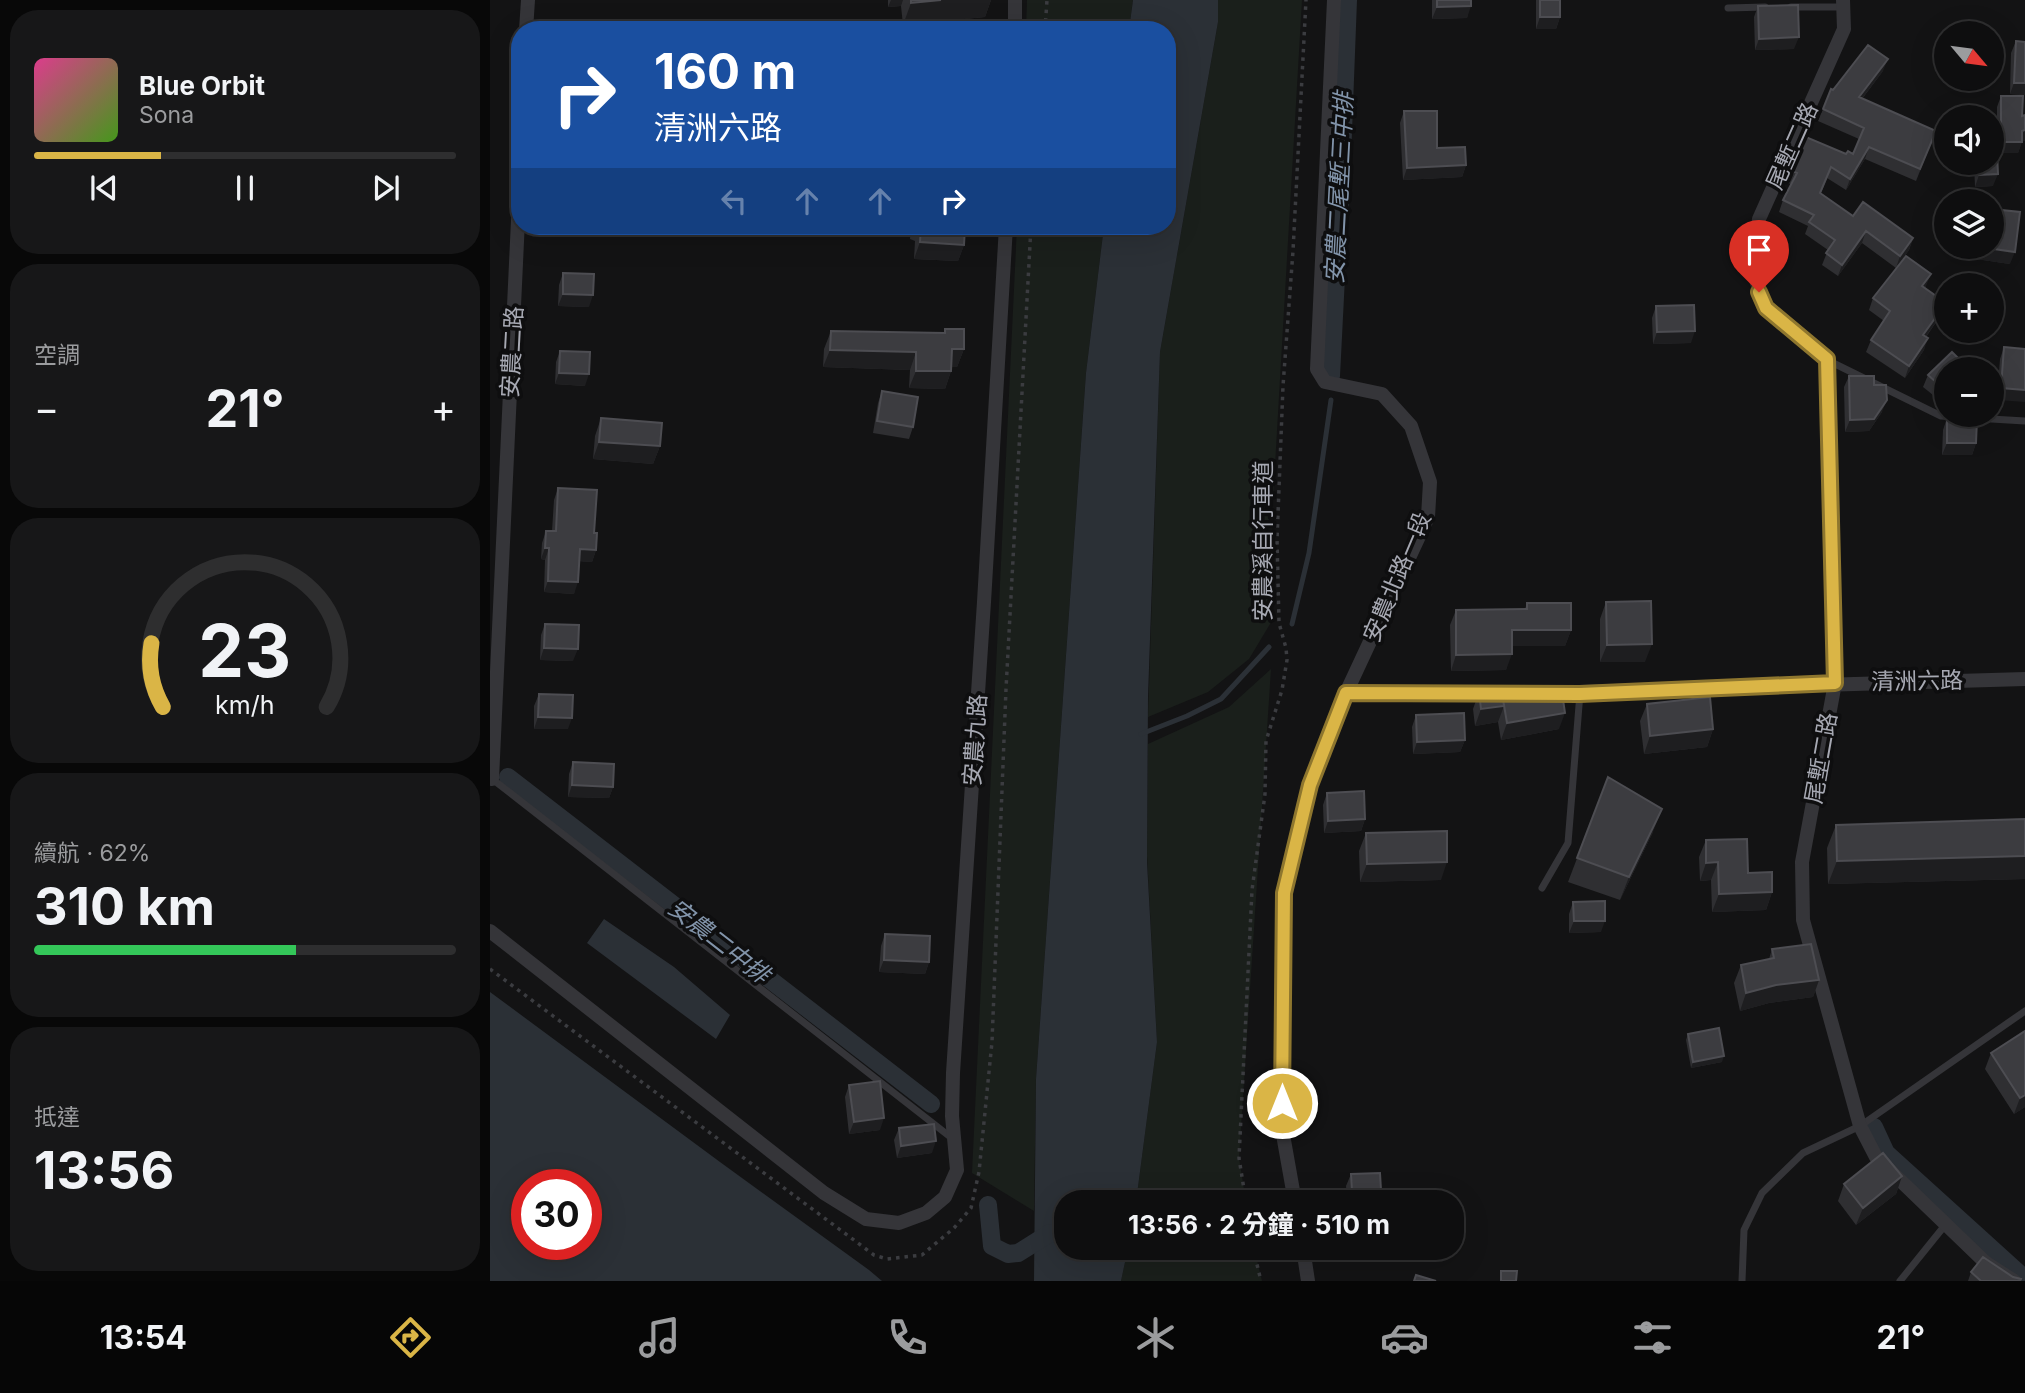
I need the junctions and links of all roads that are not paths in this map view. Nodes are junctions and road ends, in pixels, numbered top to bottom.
1 (527, 0) edge
2 (1015, 0) edge
3 (1334, 0) edge
4 (1843, 3) edge
5 (1728, 8) dead end
6 (526, 21) edge
7 (1015, 21) edge
8 (517, 235) edge
9 (1005, 235) edge
10 (1827, 359) junction
11 (2025, 421) edge
12 (2025, 679) edge
13 (1835, 683) junction
14 (1346, 693) junction
15 (1580, 694) junction
16 (491, 778) edge
17 (1542, 888) dead end
18 (490, 930) edge
19 (2025, 1011) edge
20 (1860, 1126) junction
21 (954, 1139) junction
22 (1293, 1190) edge
23 (1946, 1223) junction
24 (1305, 1260) edge
25 (1308, 1281) edge
26 (1742, 1281) edge
27 (1900, 1281) edge
28 (2014, 1281) edge

1 - 6 street
2 - 7 street
3 - 14 street, 安農北路一段
4 - 5 lane
4 - 10 street, 尾塹二路
8 - 16 street, 安農二路
9 - 21 street, 安農九路
10 - 11 lane
10 - 13 street, 尾塹二路
12 - 13 street, 清洲六路
13 - 15 street, 清洲六路
13 - 20 street, 尾塹二路
14 - 15 street, 清洲六路
14 - 22 street, 安農北路一段
15 - 17 lane
16 - 21 lane
18 - 21 street, 安農九路
19 - 20 lane
20 - 23 street, 尾塹二路
20 - 26 lane
23 - 27 lane
23 - 28 street, 尾塹二路
24 - 25 street

